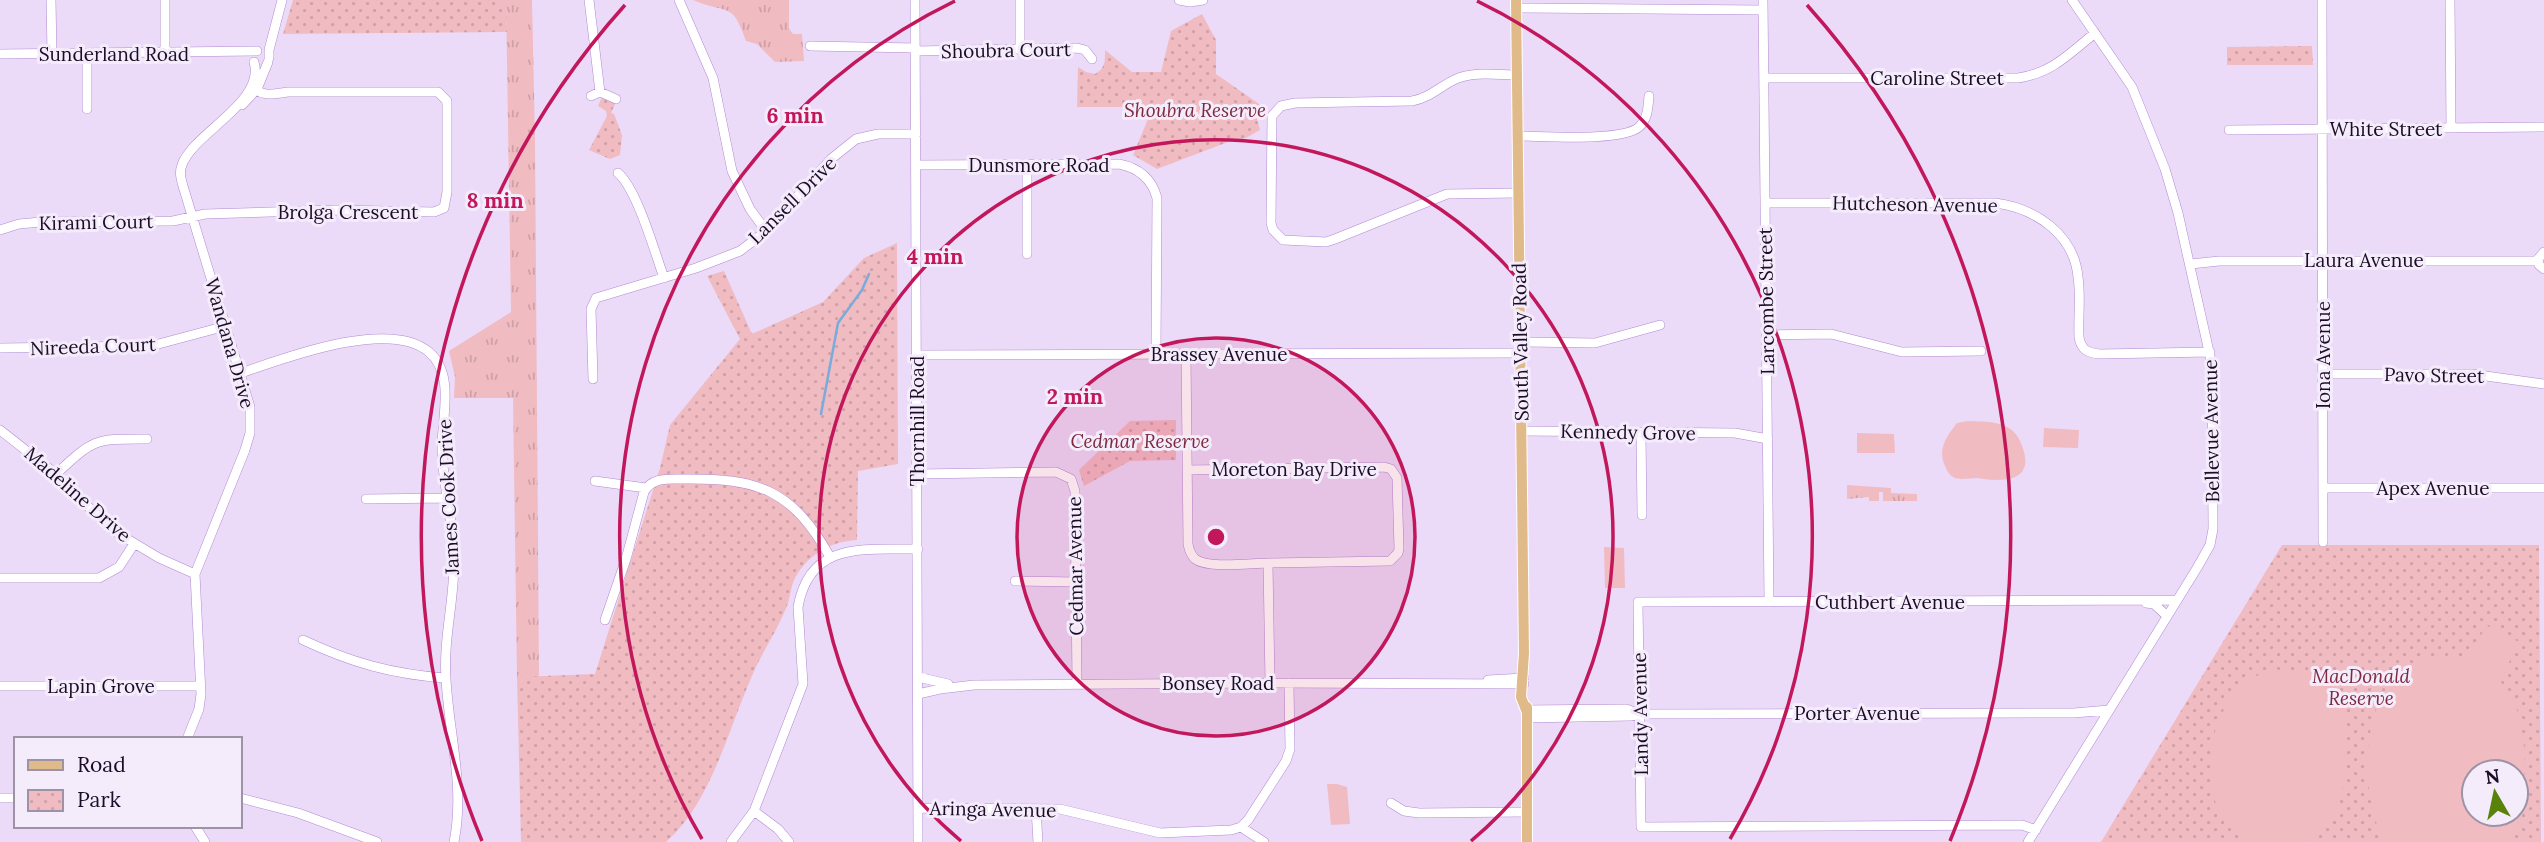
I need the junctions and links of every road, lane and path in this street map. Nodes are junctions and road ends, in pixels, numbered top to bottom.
1 (51, 0) edge
2 (165, 0) edge
3 (280, 0) edge
4 (589, 0) edge
5 (679, 0) edge
6 (915, 0) edge
7 (1020, 0) edge
8 (1179, 0) edge
9 (1203, 0) edge
10 (2072, 0) edge
11 (2322, 0) edge
12 (2450, 0) edge
13 (1516, 4) edge
14 (1763, 5) edge
15 (2095, 33) junction
16 (810, 46) dead end
17 (1020, 48) junction
18 (916, 49) junction
19 (165, 53) junction
20 (0, 54) edge
21 (52, 54) junction
22 (87, 54) junction
23 (256, 56) junction
24 (1092, 59) dead end
25 (268, 60) junction
26 (1517, 75) junction
27 (1764, 78) junction
28 (256, 87) junction
29 (1649, 96) dead end
30 (616, 99) dead end
31 (87, 109) dead end
32 (2544, 127) edge
33 (2451, 128) junction
34 (2322, 129) junction
35 (2229, 130) dead end
36 (916, 134) junction
37 (1517, 136) junction
38 (916, 165) junction
39 (1027, 165) junction
40 (618, 173) dead end
41 (1518, 193) junction
42 (1765, 203) junction
43 (192, 217) junction
44 (0, 230) edge
45 (766, 231) junction
46 (1027, 254) dead end
47 (2323, 260) junction
48 (2542, 261) edge
49 (2191, 264) junction
50 (664, 278) junction
51 (1660, 325) dead end
52 (226, 326) junction
53 (1766, 335) junction
54 (0, 348) edge
55 (1520, 348) junction
56 (1981, 351) dead end
57 (2210, 352) junction
58 (1156, 354) junction
59 (1186, 354) junction
60 (917, 355) junction
61 (241, 373) junction
62 (2323, 374) junction
63 (593, 379) dead end
64 (2544, 384) edge
65 (1768, 426) junction
66 (0, 430) edge
67 (1521, 431) junction
68 (1641, 433) junction
69 (1735, 433) junction
70 (147, 439) dead end
71 (1768, 439) junction
72 (1187, 470) junction
73 (56, 474) junction
74 (917, 474) junction
75 (595, 481) dead end
76 (646, 488) junction
77 (2323, 488) junction
78 (2544, 488) edge
79 (447, 498) junction
80 (366, 499) dead end
81 (1642, 515) dead end
82 (2323, 542) dead end
83 (134, 544) junction
84 (918, 549) junction
85 (830, 557) junction
86 (1268, 563) junction
87 (195, 574) junction
88 (0, 578) edge
89 (1015, 581) dead end
90 (1076, 582) junction
91 (2177, 600) junction
92 (1769, 601) junction
93 (1638, 602) joint
94 (2141, 602) junction
95 (2167, 616) junction
96 (605, 620) dead end
97 (303, 640) dead end
98 (918, 677) junction
99 (445, 678) junction
100 (1524, 681) junction
101 (1270, 682) junction
102 (1289, 683) junction
103 (1077, 684) junction
104 (974, 685) junction
105 (0, 686) edge
106 (201, 687) junction
107 (918, 694) junction
108 (2109, 710) junction
109 (1640, 713) junction
110 (2074, 713) junction
111 (1526, 714) junction
112 (2097, 731) junction
113 (188, 737) edge
114 (242, 799) edge
115 (1391, 803) dead end
116 (918, 808) junction
117 (1036, 809) junction
118 (754, 811) junction
119 (1526, 812) junction
120 (1241, 827) junction
121 (2036, 830) junction
122 (1160, 837) edge
123 (377, 842) edge
124 (454, 842) edge
125 (731, 842) edge
126 (789, 842) edge
127 (918, 842) edge
128 (1038, 842) edge
129 (1264, 842) edge
130 (1527, 842) edge
131 (2028, 842) edge

1 - 21 street
2 - 19 street
3 - 23 street, Wandana Drive
3 - 25 street, Wandana Drive
4 - 30 street
5 - 45 street
6 - 18 street, Thornhill Road
7 - 17 street
8 - 9 street
10 - 15 street, Bellevue Avenue
11 - 34 street, Iona Avenue
12 - 33 street
13 - 14 street
13 - 26 main road, South Valley Road
14 - 27 street, Larcombe Street
15 - 27 street, Caroline Street
15 - 49 street, Bellevue Avenue
16 - 18 street, Shoubra Court
17 - 18 street, Shoubra Court
17 - 24 street, Shoubra Court
18 - 36 street, Thornhill Road
19 - 22 street, Sunderland Road
19 - 23 street, Sunderland Road
20 - 21 street, Sunderland Road
21 - 22 street, Sunderland Road
22 - 31 street
23 - 25 street
23 - 28 street, Wandana Drive
25 - 28 street, Wandana Drive
26 - 37 main road, South Valley Road
26 - 41 street
27 - 42 street, Larcombe Street
28 - 43 street, Wandana Drive
28 - 43 street, Brolga Crescent
29 - 37 street
32 - 33 street, White Street
33 - 34 street, White Street
34 - 35 street, White Street
34 - 47 street, Iona Avenue
36 - 38 street, Thornhill Road
36 - 45 street, Lansell Drive
37 - 41 main road, South Valley Road
38 - 39 street, Dunsmore Road
38 - 60 street, Thornhill Road
39 - 46 street
39 - 58 street, Dunsmore Road
40 - 50 street
41 - 55 main road, South Valley Road
42 - 53 street, Larcombe Street
42 - 57 street, Hutcheson Avenue
43 - 44 street, Kirami Court
43 - 52 street, Wandana Drive
45 - 50 street, Lansell Drive
47 - 48 street, Laura Avenue
47 - 49 street, Laura Avenue
47 - 62 street, Iona Avenue
49 - 57 street, Bellevue Avenue
50 - 63 street, Lansell Drive
51 - 55 street, Brassey Avenue
52 - 54 street, Nireeda Court
52 - 61 street, Wandana Drive
53 - 56 street
53 - 65 street, Larcombe Street
55 - 59 street, Brassey Avenue
55 - 67 main road, South Valley Road
57 - 91 street, Bellevue Avenue
58 - 59 street, Brassey Avenue
58 - 60 street, Brassey Avenue
59 - 72 street, Moreton Bay Drive
60 - 74 street, Thornhill Road
61 - 79 street, James Cook Drive
61 - 87 street, Wandana Drive
62 - 64 street, Pavo Street
62 - 77 street, Iona Avenue
65 - 69 street, Kennedy Grove
65 - 71 street, Larcombe Street
66 - 73 street, Madeline Drive
67 - 68 street, Kennedy Grove
67 - 100 main road, South Valley Road
68 - 69 street, Kennedy Grove
68 - 81 street
69 - 71 street, Kennedy Grove
70 - 73 street
71 - 92 street, Larcombe Street
72 - 86 street, Moreton Bay Drive
72 - 86 street, Moreton Bay Drive
73 - 83 street, Madeline Drive
74 - 84 street, Thornhill Road
74 - 90 street, Cedmar Avenue
75 - 76 street
76 - 85 street
76 - 96 street
77 - 78 street, Apex Avenue
77 - 82 street, Iona Avenue
79 - 80 street
79 - 99 street, James Cook Drive
83 - 87 street, Madeline Drive
83 - 88 street
84 - 85 street
84 - 98 street, Thornhill Road
85 - 118 street
86 - 101 street
87 - 106 street, Wandana Drive
89 - 90 street
90 - 103 street, Cedmar Avenue
91 - 94 street, Cuthbert Avenue
91 - 95 street, Bellevue Avenue
92 - 93 street, Cuthbert Avenue
92 - 94 street, Cuthbert Avenue
93 - 109 street, Landy Avenue
94 - 95 street, Cuthbert Avenue
95 - 108 street, Bellevue Avenue
97 - 99 street
98 - 104 street, Bonsey Road
98 - 107 street, Thornhill Road
99 - 124 street, James Cook Drive
100 - 102 street, Bonsey Road
100 - 111 main road, South Valley Road
101 - 102 street, Bonsey Road
101 - 103 street, Bonsey Road
102 - 120 street
103 - 104 street, Bonsey Road
104 - 107 street, Bonsey Road
105 - 106 street, Lapin Grove
106 - 113 street, Wandana Drive
107 - 116 street, Thornhill Road
108 - 110 street, Porter Avenue
108 - 112 street, Bellevue Avenue
109 - 110 street, Porter Avenue
109 - 111 street, Porter Avenue
109 - 121 street, Landy Avenue
110 - 112 street
111 - 119 main road, South Valley Road
112 - 121 street, Bellevue Avenue
114 - 123 street
115 - 119 street
116 - 117 street, Aringa Avenue
116 - 127 street, Thornhill Road
117 - 122 street, Aringa Avenue
117 - 128 street
118 - 125 street
118 - 126 street
119 - 130 main road, South Valley Road
120 - 122 street, Aringa Avenue
120 - 129 street
121 - 131 street, Bellevue Avenue

